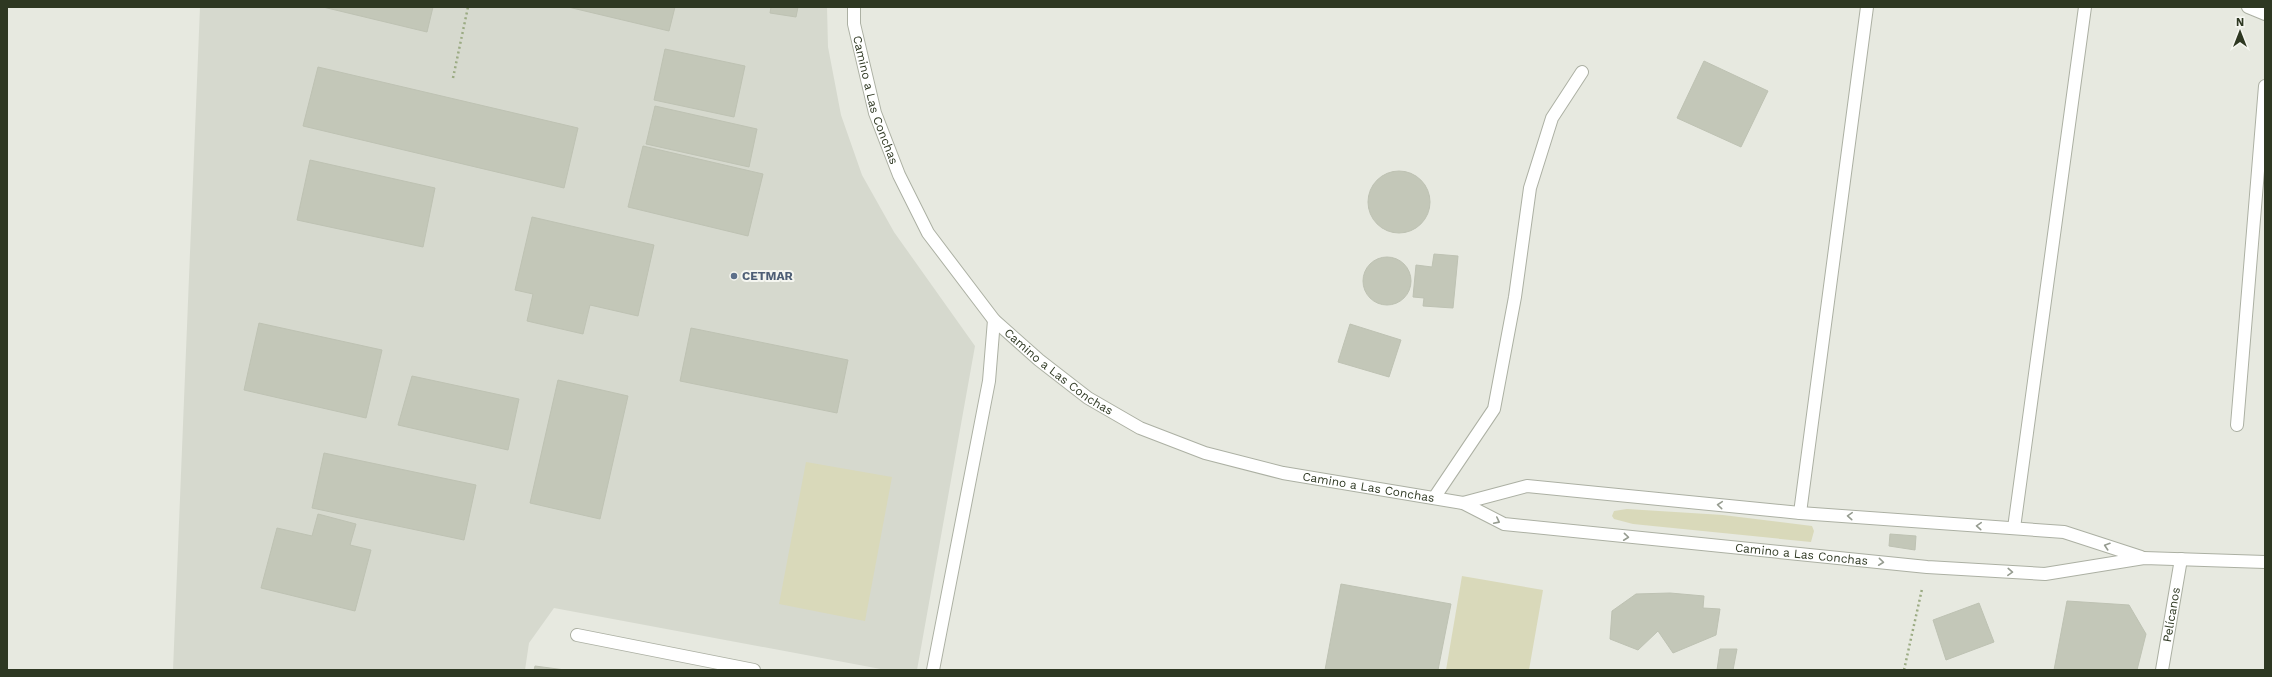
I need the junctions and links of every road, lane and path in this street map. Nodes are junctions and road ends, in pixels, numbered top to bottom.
1 (468, 7) edge
2 (854, 7) edge
3 (1867, 7) edge
4 (2085, 7) edge
5 (2248, 7) edge
6 (2265, 14) edge
7 (1582, 72) dead end
8 (452, 78) dead end
9 (2265, 86) edge
10 (994, 320) junction
11 (2237, 425) dead end
12 (1434, 498) junction
13 (1463, 503) junction
14 (1800, 513) junction
15 (2014, 528) junction
16 (2144, 558) junction
17 (2181, 559) junction
18 (2265, 562) edge
19 (1927, 567) junction
20 (577, 635) dead end
21 (754, 670) edge
22 (934, 670) edge
23 (1904, 670) edge
24 (2162, 670) edge

1 - 8 path
2 - 10 street, Camino a Las Conchas
3 - 14 street
4 - 15 street
5 - 6 street
7 - 12 street
9 - 11 street
10 - 12 street, Camino a Las Conchas
10 - 22 street
12 - 13 street, Camino a Las Conchas
14 -> 13 street, Camino a Las Conchas
13 -> 19 street, Camino a Las Conchas
15 -> 14 street, Camino a Las Conchas
16 -> 15 street, Camino a Las Conchas
16 - 17 street, Camino a Las Conchas
19 -> 16 street, Camino a Las Conchas
17 - 18 street, Camino a Las Conchas
17 - 24 street, Pelícanos
19 - 23 path
20 - 21 street

